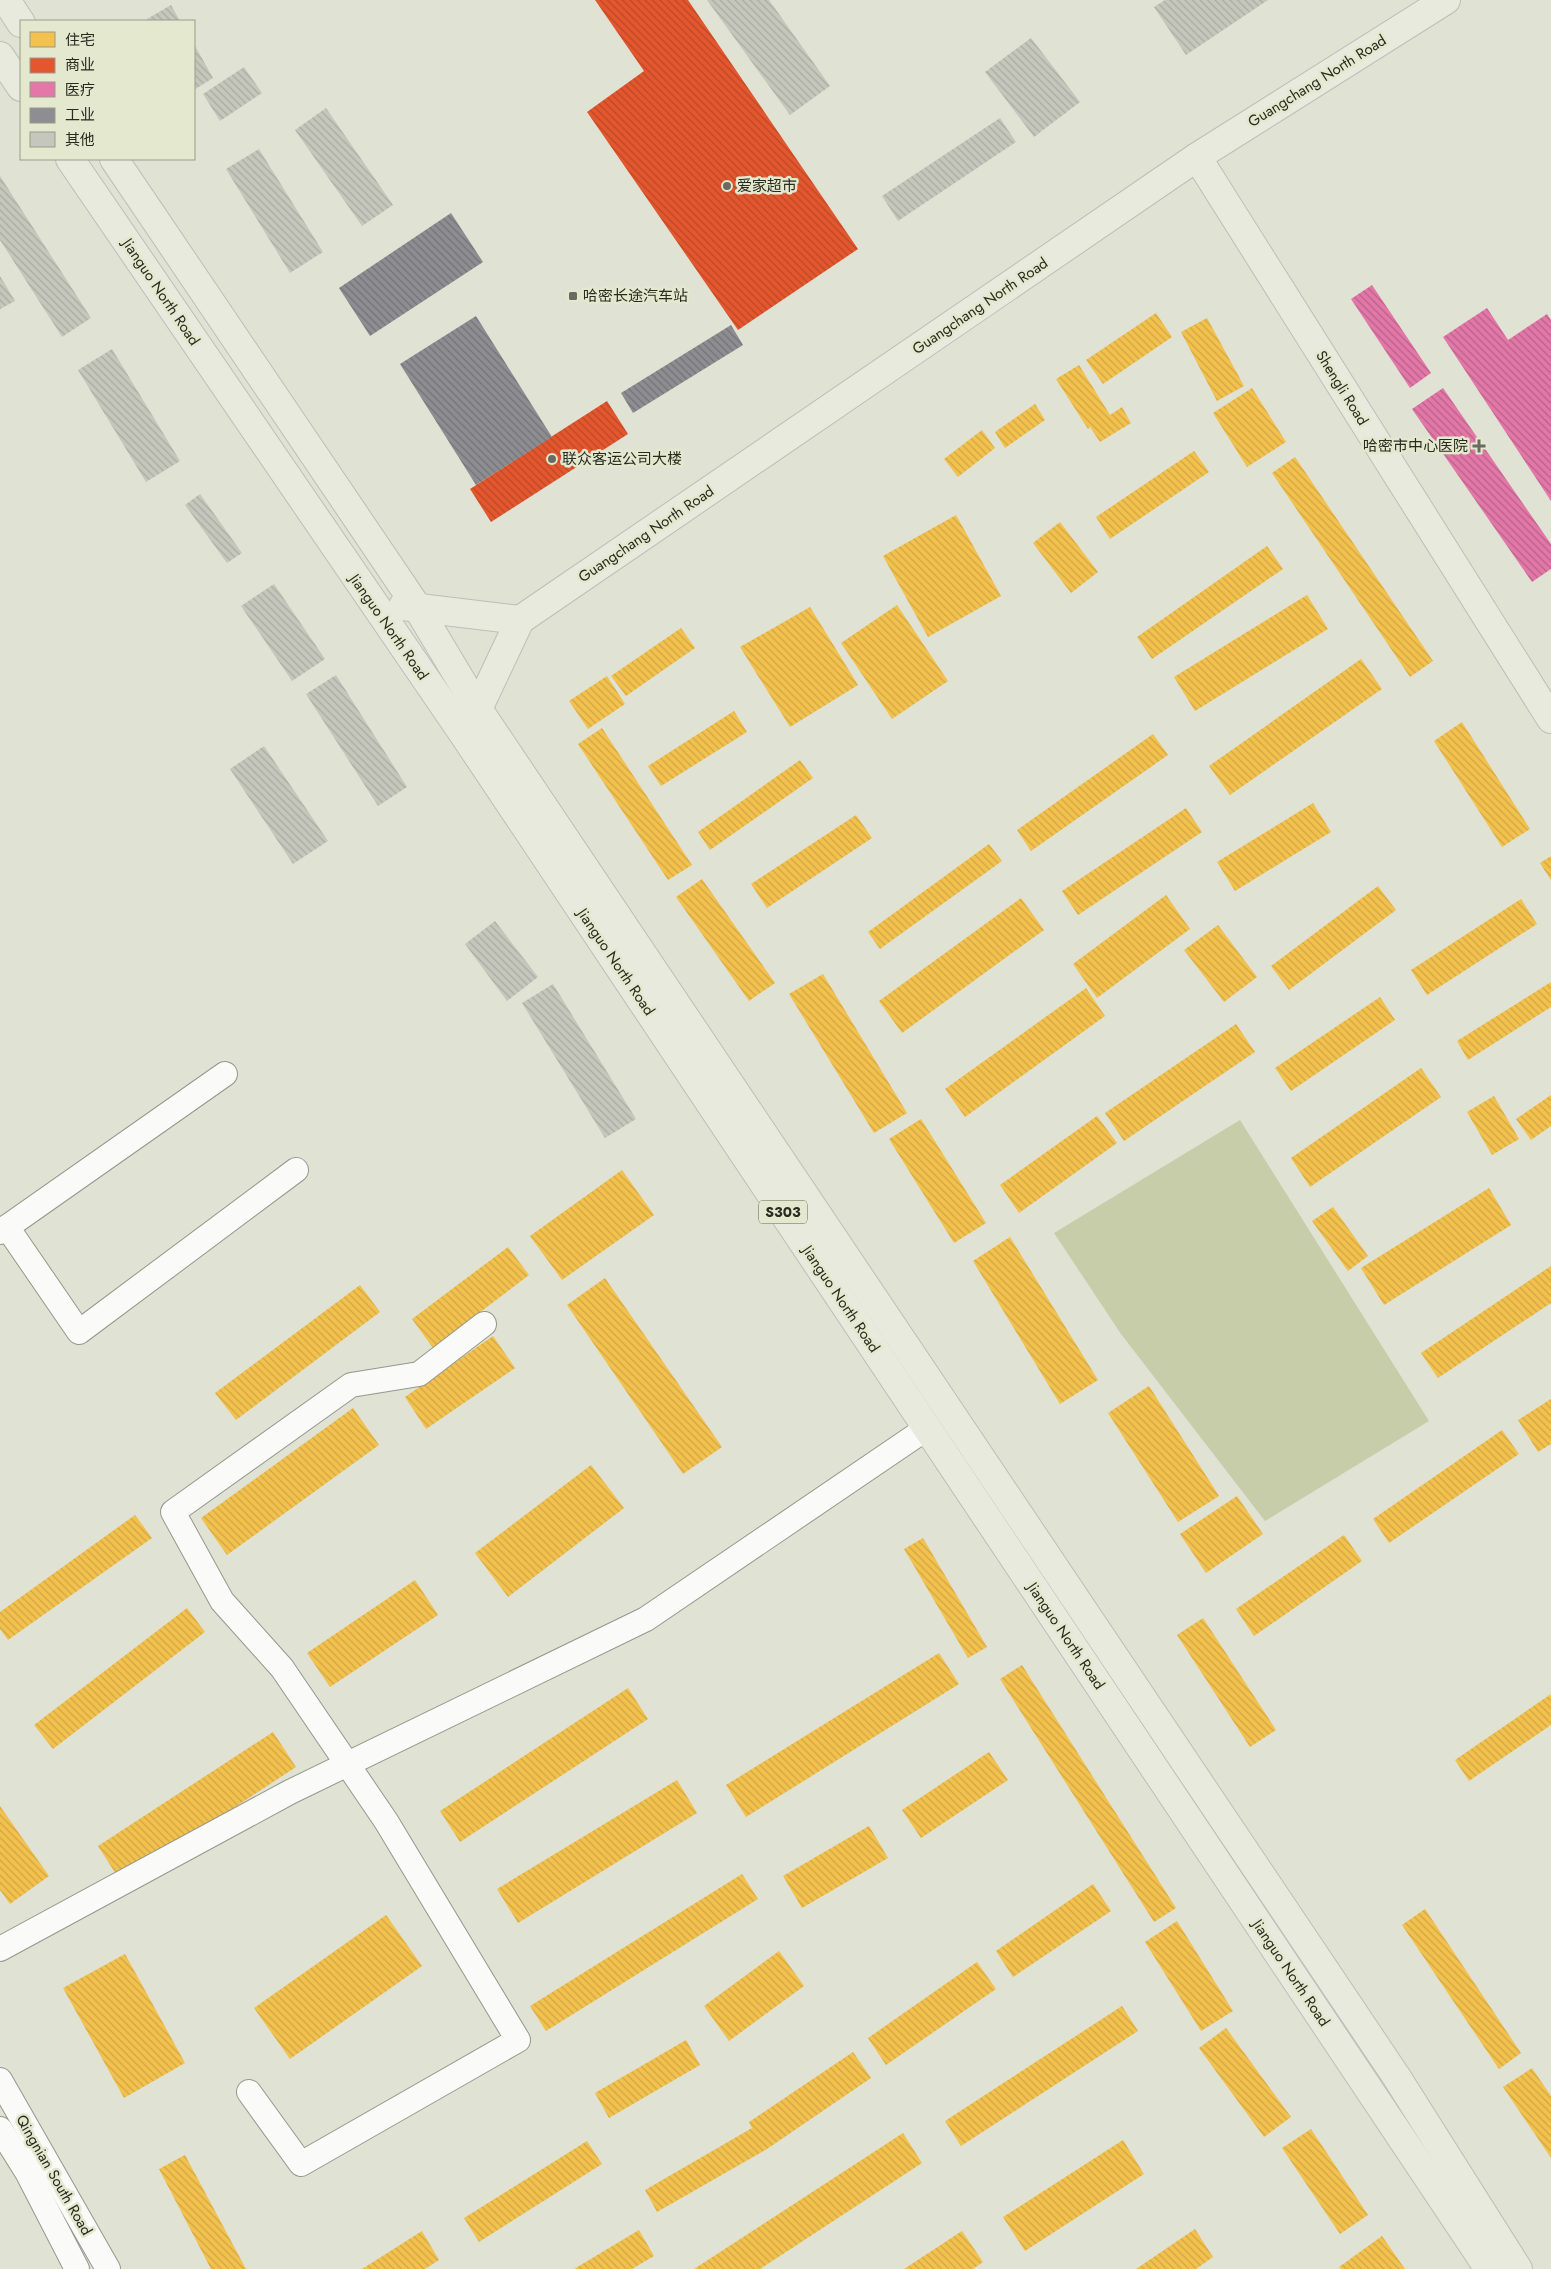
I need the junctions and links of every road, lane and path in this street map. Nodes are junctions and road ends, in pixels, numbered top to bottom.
1 (6, 0) edge
2 (1446, 0) edge
3 (20, 21) edge
4 (0, 56) edge
5 (20, 86) edge
6 (1197, 157) junction
7 (71, 160) edge
8 (115, 160) edge
9 (373, 604) junction
10 (417, 607) junction
11 (520, 620) junction
12 (478, 709) junction
13 (1551, 719) edge
14 (462, 732) junction
15 (225, 1074) dead end
16 (296, 1170) dead end
17 (4, 1229) edge
18 (484, 1324) dead end
19 (927, 1428) junction
20 (348, 1765) junction
21 (0, 1949) edge
22 (0, 2080) edge
23 (248, 2092) dead end
24 (0, 2129) edge
25 (77, 2269) edge
26 (108, 2269) edge
27 (1489, 2269) edge
28 (1518, 2269) edge

1 - 3 main road
2 - 6 main road, Guangchang North Road
4 - 5 main road
6 - 11 main road, Guangchang North Road
6 - 13 main road, Shengli Road
7 - 9 main road, Jianguo North Road / S303
8 - 10 main road, Jianguo North Road
9 - 10 main road
9 - 14 main road, Jianguo North Road / S303
10 - 11 main road
10 - 12 main road, Jianguo North Road
11 - 12 main road
12 - 14 main road
12 - 28 main road, Jianguo North Road
14 - 19 main road, Jianguo North Road / S303
15 - 17 street
16 - 17 street
18 - 20 street
19 - 20 street
19 - 27 main road, Jianguo North Road / S303
20 - 21 street
20 - 23 street
22 - 26 street, Qingnian South Road
24 - 25 street

